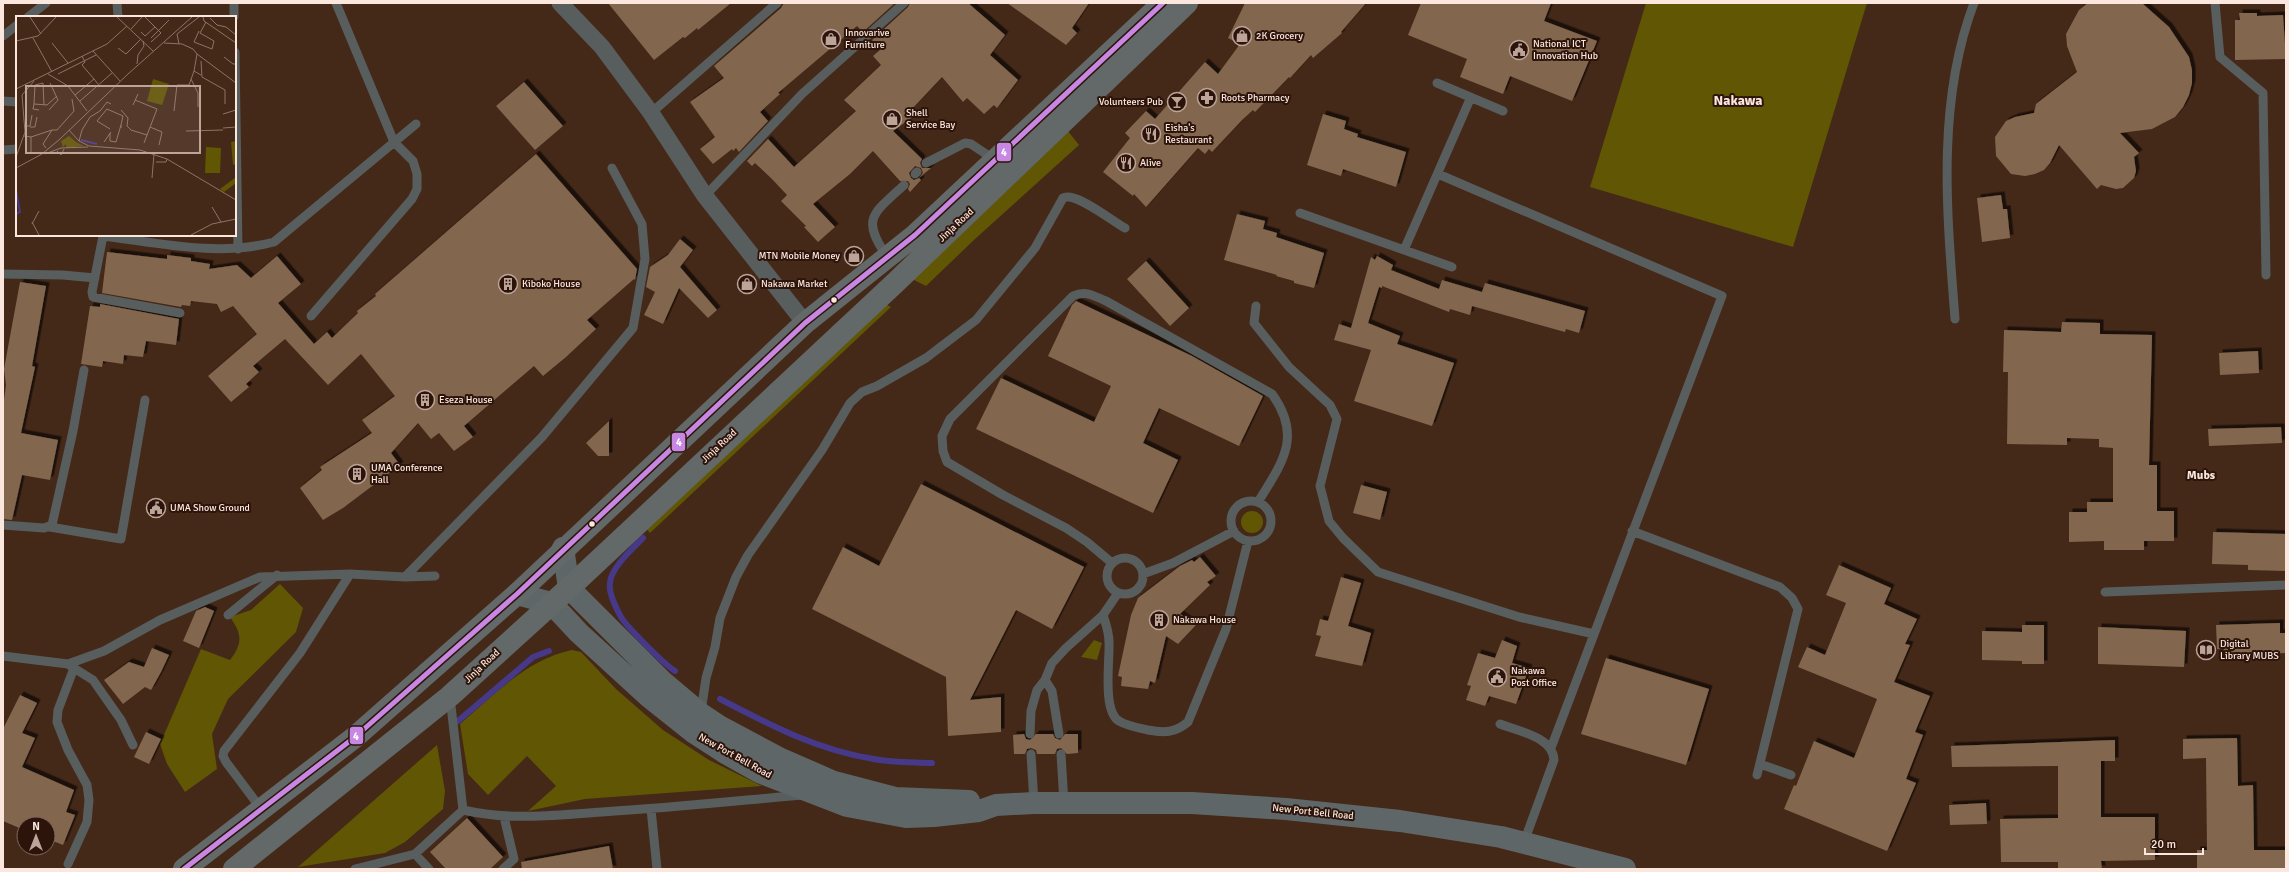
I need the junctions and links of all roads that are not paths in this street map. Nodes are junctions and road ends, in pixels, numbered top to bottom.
1 (46, 3) edge
2 (116, 3) edge
3 (234, 3) edge
4 (336, 3) edge
5 (560, 3) edge
6 (777, 3) edge
7 (904, 3) edge
8 (1163, 3) edge
9 (1187, 3) edge
10 (1974, 3) edge
11 (2215, 3) edge
12 (29, 16) edge
13 (118, 16) edge
14 (234, 16) edge
15 (16, 26) edge
16 (3, 36) edge
17 (1437, 83) dead end
18 (1471, 97) junction
19 (3, 101) edge
20 (16, 102) edge
21 (1503, 111) dead end
22 (651, 113) junction
23 (236, 118) edge
24 (416, 124) dead end
25 (394, 142) junction
26 (16, 149) edge
27 (3, 150) edge
28 (995, 160) junction
29 (926, 163) dead end
30 (612, 168) dead end
31 (1438, 174) junction
32 (904, 185) dead end
33 (705, 196) junction
34 (1300, 214) dead end
35 (1124, 228) dead end
36 (103, 236) edge
37 (110, 236) edge
38 (238, 249) junction
39 (1404, 250) junction
40 (888, 258) junction
41 (1452, 267) dead end
42 (3, 274) edge
43 (2266, 275) dead end
44 (95, 278) junction
45 (1256, 306) dead end
46 (180, 313) dead end
47 (311, 316) dead end
48 (1955, 319) dead end
49 (805, 323) junction
50 (84, 370) dead end
51 (145, 400) dead end
52 (1258, 502) junction
53 (3, 524) edge
54 (50, 527) junction
55 (1234, 531) junction
56 (1632, 531) junction
57 (1248, 541) junction
58 (563, 548) junction
59 (1112, 563) junction
60 (350, 574) junction
61 (1142, 574) junction
62 (277, 575) junction
63 (406, 576) junction
64 (435, 576) dead end
65 (2286, 586) edge
66 (572, 591) junction
67 (1118, 592) junction
68 (2105, 592) dead end
69 (517, 594) junction
70 (557, 608) junction
71 (228, 615) dead end
72 (1103, 615) junction
73 (1594, 634) junction
74 (3, 656) edge
75 (71, 666) junction
76 (1045, 680) junction
77 (450, 696) junction
78 (701, 714) junction
79 (1500, 724) dead end
80 (1030, 734) dead end
81 (1059, 734) dead end
82 (133, 745) dead end
83 (1552, 748) junction
84 (1031, 754) dead end
85 (1061, 754) dead end
86 (1760, 764) junction
87 (1757, 775) dead end
88 (1791, 775) dead end
89 (813, 794) junction
90 (1034, 803) junction
91 (1064, 803) junction
92 (996, 805) junction
93 (652, 809) junction
94 (262, 810) junction
95 (463, 810) junction
96 (504, 817) junction
97 (1524, 842) junction
98 (415, 854) junction
99 (68, 864) dead end
100 (184, 869) edge
101 (234, 869) edge
102 (355, 869) edge
103 (429, 869) edge
104 (503, 869) edge
105 (657, 869) edge
106 (1625, 869) edge

1 - 12 lane
2 - 13 lane
3 - 14 lane
4 - 25 lane
5 - 22 street
6 - 22 lane
7 - 33 lane
8 - 28 highway, Jinja Road
9 - 66 highway, Jinja Road
10 - 48 lane
11 - 43 lane
15 - 16 lane
17 - 18 lane
18 - 21 lane
18 - 31 lane
19 - 20 lane
22 - 33 street
23 - 38 lane
24 - 25 lane
25 - 38 lane
25 - 47 lane
26 - 27 lane
28 - 29 lane
28 - 40 highway, Jinja Road
30 - 63 lane
31 - 39 lane
31 - 56 lane
32 - 40 lane
33 - 49 street
34 - 39 lane
35 - 78 lane
36 - 44 lane
37 - 38 lane
39 - 41 lane
40 - 49 highway, Jinja Road
42 - 44 lane
44 - 46 lane
45 - 73 lane
49 - 58 highway, Jinja Road
50 - 54 lane
51 - 54 lane
52 - 55 lane
52 - 57 lane
52 - 59 lane
53 - 54 lane
55 - 57 lane
55 - 61 lane
56 - 73 lane
56 - 86 lane
57 - 72 lane
58 - 66 main road
58 - 69 highway, Jinja Road
59 - 61 lane
59 - 67 lane
60 - 62 lane
60 - 63 lane
60 - 94 lane
61 - 67 lane
62 - 71 lane
62 - 75 lane
63 - 64 lane
65 - 68 lane
66 - 70 highway, Jinja Road
66 - 78 main road, New Port Bell Road
67 - 72 lane
69 - 70 main road
69 - 94 highway, Jinja Road
70 - 77 highway, Jinja Road
70 - 89 main road, New Port Bell Road
72 - 76 lane
73 - 83 lane
74 - 75 lane
75 - 82 lane
75 - 99 lane
76 - 80 lane
76 - 81 lane
77 - 95 lane
77 - 101 highway, Jinja Road
78 - 92 main road, New Port Bell Road
79 - 83 lane
83 - 97 lane
84 - 90 lane
85 - 91 lane
86 - 87 lane
86 - 88 lane
89 - 92 main road, New Port Bell Road
89 - 93 lane
90 - 91 main road, New Port Bell Road
90 - 92 main road, New Port Bell Road
91 - 97 main road, New Port Bell Road
93 - 96 lane
93 - 105 lane
94 - 100 highway, Jinja Road
95 - 96 lane
95 - 98 lane
96 - 104 lane
97 - 106 main road, New Port Bell Road
98 - 102 lane
98 - 103 lane

